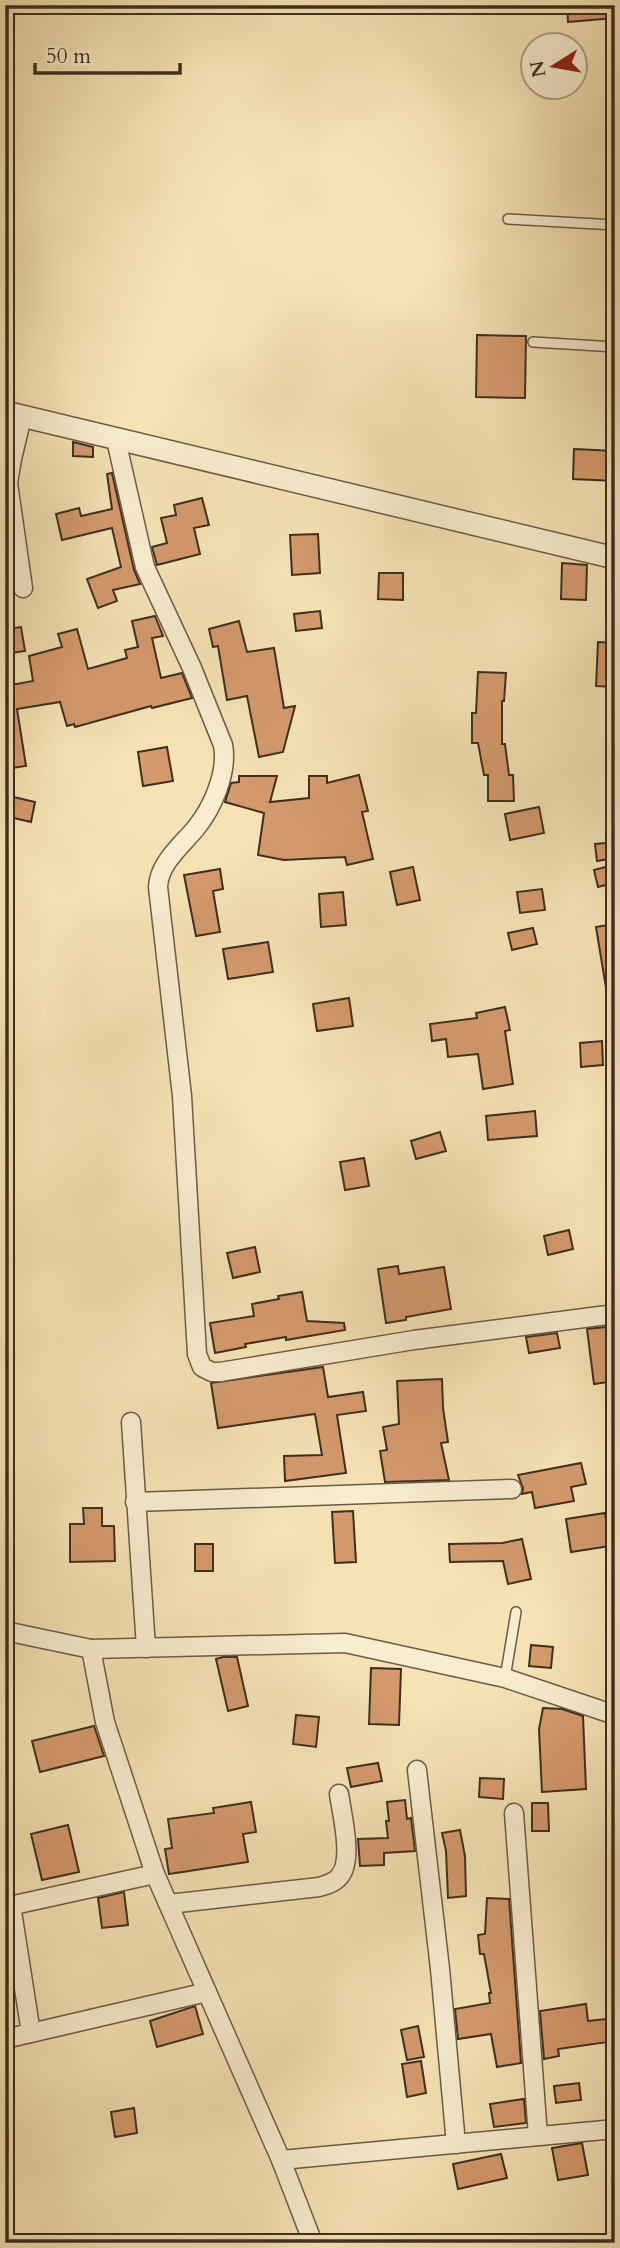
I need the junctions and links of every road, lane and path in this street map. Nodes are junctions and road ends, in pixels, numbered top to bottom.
1 (508, 219) dead end
2 (615, 225) edge
3 (533, 342) dead end
4 (615, 347) edge
5 (14, 414) edge
6 (116, 440) junction
7 (615, 558) edge
8 (23, 588) dead end
9 (615, 1314) edge
10 (131, 1422) dead end
11 (512, 1489) dead end
12 (135, 1502) junction
13 (516, 1612) dead end
14 (5, 1630) edge
15 (146, 1648) junction
16 (92, 1649) junction
17 (505, 1678) junction
18 (615, 1715) edge
19 (417, 1770) dead end
20 (339, 1794) dead end
21 (514, 1813) dead end
22 (155, 1874) junction
23 (169, 1904) junction
24 (8, 1906) edge
25 (207, 1992) junction
26 (32, 2033) junction
27 (5, 2039) edge
28 (615, 2129) edge
29 (538, 2137) junction
30 (456, 2144) junction
31 (281, 2160) junction
32 (313, 2243) edge

1 - 2 lane
3 - 4 lane
5 - 6 street
5 - 8 street
6 - 7 street
6 - 9 street
10 - 12 street
11 - 12 street
12 - 15 street
13 - 17 lane
14 - 16 street
15 - 16 street
15 - 17 street
16 - 22 street
17 - 18 street
19 - 30 street
20 - 23 street
21 - 29 street
22 - 23 street
22 - 24 street
23 - 25 street
24 - 26 street
25 - 26 street
25 - 31 street
26 - 27 street
28 - 29 street
29 - 30 street
30 - 31 street
31 - 32 street

